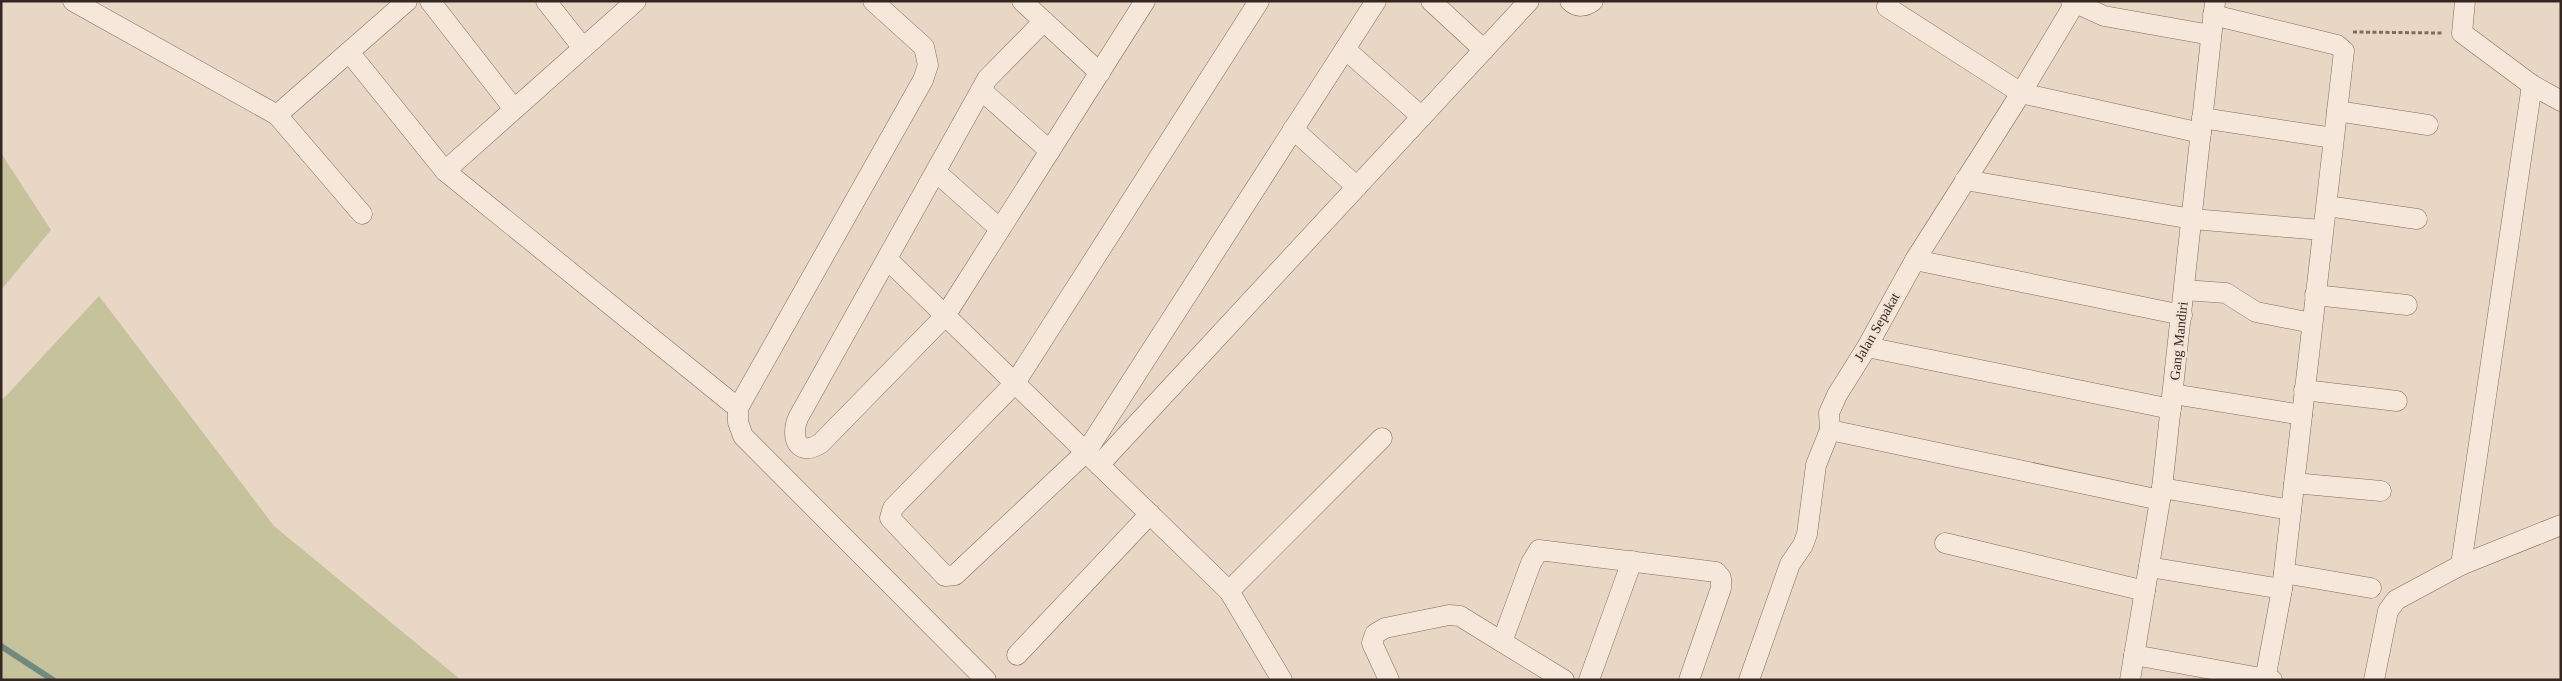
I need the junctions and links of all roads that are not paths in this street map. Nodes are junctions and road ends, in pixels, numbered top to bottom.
1 (73, 1) edge
2 (407, 1) edge
3 (430, 1) edge
4 (546, 1) edge
5 (636, 1) edge
6 (873, 1) edge
7 (1022, 1) edge
8 (1145, 1) edge
9 (1259, 1) edge
10 (1376, 1) edge
11 (1431, 1) edge
12 (1529, 1) edge
13 (1570, 1) edge
14 (1593, 1) edge
15 (2465, 1) edge
16 (2073, 2) edge
17 (1885, 3) edge
18 (2214, 8) edge
19 (1044, 21) junction
20 (2211, 35) junction
21 (583, 48) junction
22 (1345, 49) junction
23 (1484, 50) junction
24 (349, 52) junction
25 (1100, 73) junction
26 (2532, 85) junction
27 (981, 90) junction
28 (2021, 93) junction
29 (2561, 101) edge
30 (514, 109) junction
31 (2337, 111) junction
32 (277, 115) junction
33 (1422, 117) junction
34 (2428, 124) dead end
35 (2202, 125) junction
36 (1294, 129) junction
37 (2332, 138) junction
38 (1050, 151) junction
39 (445, 171) junction
40 (936, 172) junction
41 (1965, 180) junction
42 (1357, 188) junction
43 (2327, 206) junction
44 (362, 214) dead end
45 (2192, 219) junction
46 (2417, 219) dead end
47 (1000, 229) junction
48 (2322, 230) junction
49 (888, 260) junction
50 (1915, 260) junction
51 (2184, 290) junction
52 (2315, 295) junction
53 (2407, 305) dead end
54 (2182, 314) junction
55 (945, 316) junction
56 (2312, 322) junction
57 (1867, 347) junction
58 (1015, 384) junction
59 (2304, 390) junction
60 (2397, 401) dead end
61 (2172, 402) junction
62 (738, 408) junction
63 (2302, 415) junction
64 (1830, 430) junction
65 (1382, 438) dead end
66 (1093, 458) junction
67 (2294, 483) junction
68 (2381, 491) dead end
69 (2161, 494) junction
70 (2291, 510) junction
71 (1150, 514) junction
72 (2561, 525) edge
73 (1945, 543) dead end
74 (1632, 561) junction
75 (2461, 565) junction
76 (2149, 567) junction
77 (2283, 581) junction
78 (2371, 588) dead end
79 (1229, 591) junction
80 (2144, 592) junction
81 (1502, 642) junction
82 (1017, 655) dead end
83 (2134, 656) junction
84 (2268, 679) edge
85 (986, 680) edge
86 (1282, 680) edge
87 (1389, 680) edge
88 (1564, 680) edge
89 (1589, 680) edge
90 (1689, 680) edge
91 (1749, 680) edge
92 (2130, 680) edge
93 (2374, 680) edge

1 - 32 street
2 - 24 street
3 - 30 street
4 - 21 street
5 - 21 street
6 - 62 street
7 - 19 street
8 - 25 street
9 - 58 street
10 - 22 street
11 - 23 street
12 - 23 street
13 - 14 street
15 - 26 street
16 - 20 street
16 - 28 street, Jalan Sepakat
17 - 28 street
18 - 20 street, Gang Mandiri
18 - 31 street
19 - 25 street
19 - 27 street
20 - 35 street, Gang Mandiri
21 - 30 street
22 - 33 street
22 - 36 street
23 - 33 street
24 - 32 street
24 - 39 street
25 - 38 street
26 - 29 street
26 - 75 street
27 - 38 street
27 - 40 street
28 - 35 street
28 - 41 street, Jalan Sepakat
30 - 39 street
31 - 34 street
31 - 37 street
32 - 44 street
33 - 42 street
35 - 37 street
35 - 45 street, Gang Mandiri
36 - 42 street
36 - 66 street
37 - 43 street
38 - 47 street
39 - 62 street
40 - 47 street
40 - 49 street
41 - 45 street
41 - 50 street, Jalan Sepakat
42 - 66 street
43 - 46 street
43 - 48 street
45 - 48 street
45 - 51 street, Gang Mandiri
47 - 55 street
48 - 52 street
49 - 55 street
49 - 55 street
50 - 54 street
50 - 57 street, Jalan Sepakat
51 - 54 street, Gang Mandiri
51 - 56 street
52 - 53 street
52 - 56 street
54 - 61 street, Gang Mandiri
55 - 58 street
56 - 59 street
57 - 61 street
57 - 64 street, Jalan Sepakat
58 - 66 street
58 - 66 street
59 - 60 street
59 - 63 street
61 - 63 street
61 - 69 street, Gang Mandiri
62 - 85 street
63 - 67 street
64 - 69 street
64 - 91 street, Jalan Sepakat
65 - 79 street
66 - 71 street
67 - 68 street
67 - 70 street
69 - 70 street
69 - 76 street, Gang Mandiri
70 - 77 street
71 - 79 street
71 - 82 street
72 - 75 street
73 - 80 street
74 - 81 street
74 - 89 street
74 - 90 street
75 - 93 street
76 - 77 street
76 - 80 street, Gang Mandiri
77 - 78 street
77 - 84 street
79 - 86 street
80 - 83 street, Gang Mandiri
81 - 87 street
81 - 88 street
83 - 84 street
83 - 92 street, Gang Mandiri

